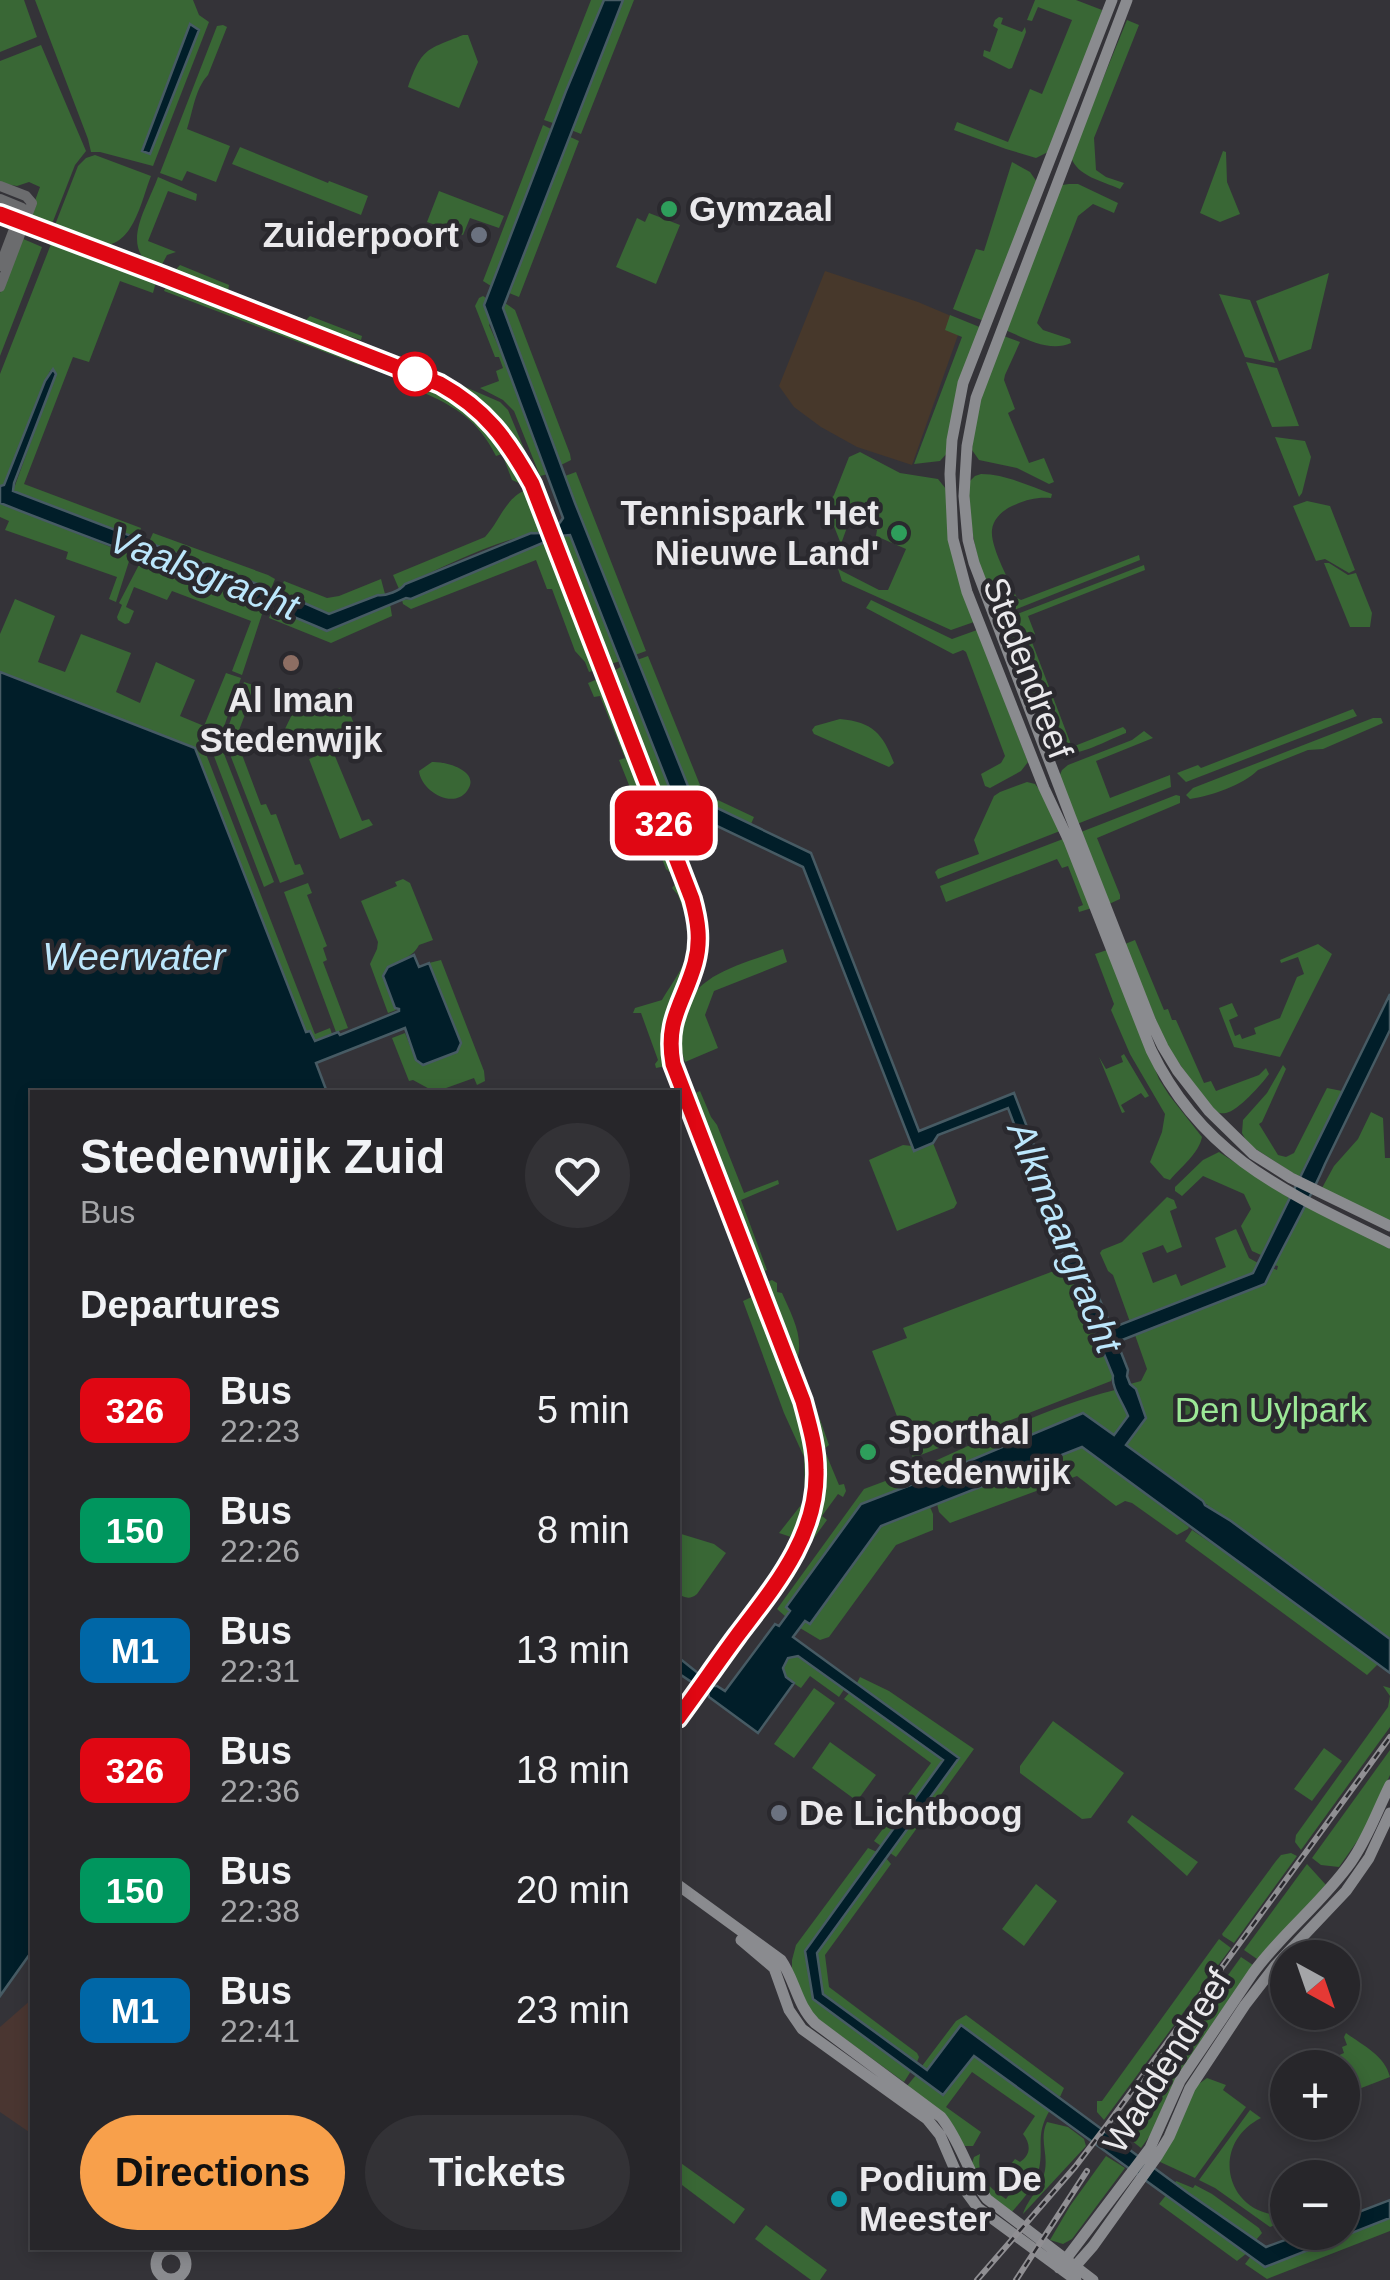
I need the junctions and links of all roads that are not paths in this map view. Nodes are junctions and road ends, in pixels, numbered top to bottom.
1 (1112, 0) edge
2 (1126, 3) edge
3 (0, 186) edge
4 (0, 199) edge
5 (27, 206) junction
6 (0, 266) edge
7 (0, 287) edge
8 (1390, 1226) edge
9 (1390, 1242) edge
10 (1390, 1786) edge
11 (1390, 1813) edge
12 (680, 1886) edge
13 (680, 1895) edge
14 (1288, 1940) edge
15 (1294, 1940) edge
16 (1270, 1962) edge
17 (895, 2090) junction
18 (181, 2251) edge
19 (1069, 2270) edge
20 (162, 2278) edge
21 (1094, 2280) edge

1 - 9 main road, Stedendreef
2 - 8 main road, Stedendreef
3 - 5 street
4 - 5 street
5 - 6 street
5 - 7 street
10 - 14 main road, Waddendreef
11 - 15 main road, Waddendreef
12 - 17 main road
13 - 17 main road
16 - 19 main road, Waddendreef
17 - 19 main road
18 - 20 main road
18 - 20 main road
19 - 21 main road

